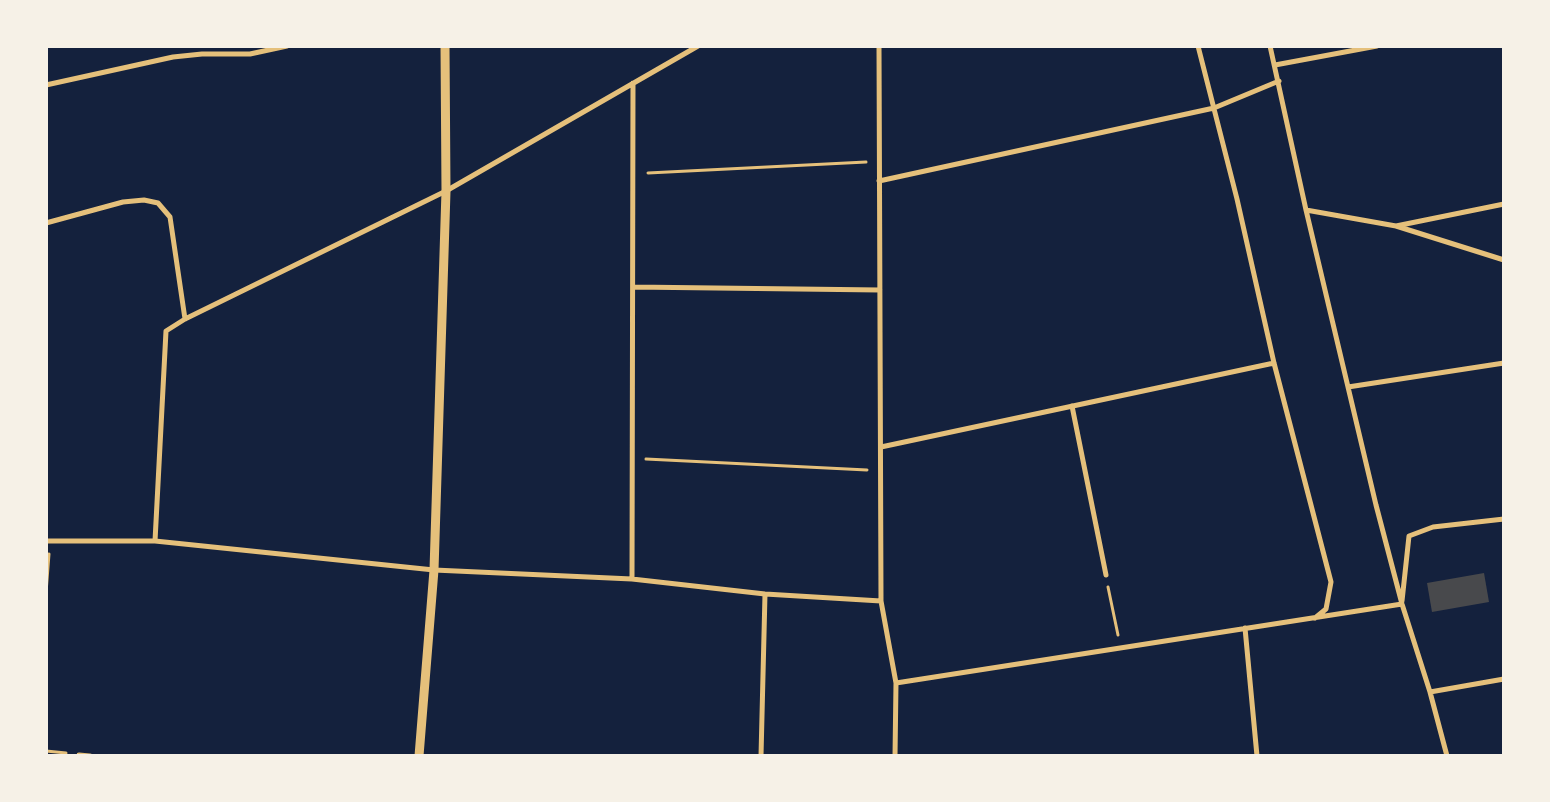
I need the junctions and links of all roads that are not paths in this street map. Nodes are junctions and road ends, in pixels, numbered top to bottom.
1 (287, 46) edge
2 (444, 46) edge
3 (698, 46) edge
4 (878, 46) edge
5 (1198, 46) edge
6 (1270, 46) edge
7 (1377, 46) edge
8 (1275, 66) junction
9 (1279, 80) junction
10 (633, 84) junction
11 (46, 85) edge
12 (1214, 108) junction
13 (879, 181) junction
14 (446, 191) junction
15 (1504, 204) edge
16 (1306, 210) junction
17 (46, 222) edge
18 (1396, 226) junction
19 (1504, 260) edge
20 (633, 288) junction
21 (880, 290) junction
22 (185, 319) junction
23 (1274, 363) junction
24 (1504, 363) edge
25 (1348, 387) junction
26 (1072, 406) junction
27 (881, 447) junction
28 (1504, 518) edge
29 (48, 541) edge
30 (155, 541) junction
31 (434, 570) junction
32 (1106, 575) road end
33 (632, 579) junction
34 (765, 594) junction
35 (881, 601) junction
36 (1402, 604) junction
37 (1315, 618) junction
38 (1245, 628) junction
39 (1504, 679) edge
40 (896, 682) junction
41 (1430, 692) junction
42 (79, 755) edge
43 (90, 756) edge
44 (419, 756) edge
45 (761, 756) edge
46 (895, 756) edge
47 (1256, 756) edge
48 (1447, 756) edge

1 - 11 street
2 - 14 street
3 - 10 street
4 - 13 street
5 - 12 street
6 - 8 street
7 - 8 street
8 - 9 street
9 - 12 street
9 - 16 street
10 - 14 street
10 - 20 street
12 - 13 street
12 - 23 street
13 - 21 street
14 - 22 street
14 - 31 street
15 - 18 street
16 - 18 street
16 - 25 street
17 - 22 street
18 - 19 street
20 - 21 street
20 - 33 street
21 - 27 street
22 - 30 street
23 - 26 street
23 - 37 street
24 - 25 street
25 - 36 street
26 - 27 street
26 - 32 street
27 - 35 street
28 - 36 street
29 - 30 street
30 - 31 street
31 - 33 street
31 - 44 street
33 - 34 street
34 - 35 street
34 - 45 street
35 - 40 street
36 - 37 street
36 - 41 street
37 - 38 street
38 - 40 street
38 - 47 street
39 - 41 street
40 - 46 street
41 - 48 street
42 - 43 street

